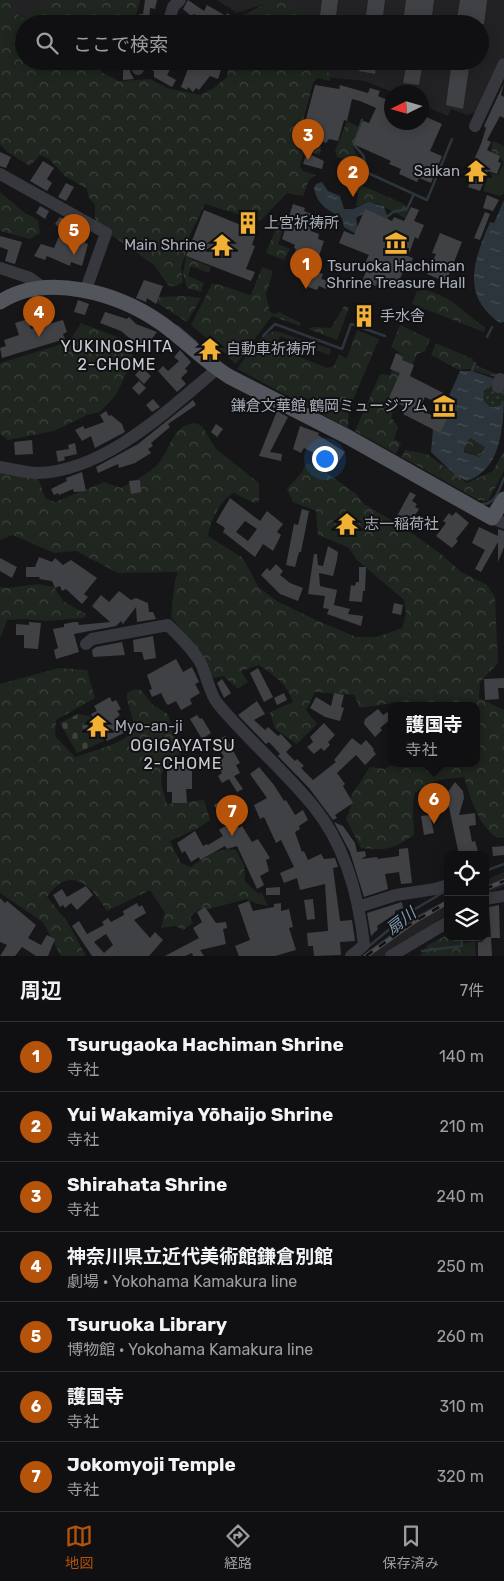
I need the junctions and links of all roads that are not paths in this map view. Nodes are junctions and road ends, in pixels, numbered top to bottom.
1 (180, 0) edge
2 (171, 15) edge
3 (504, 64) edge
4 (475, 126) dead end
5 (0, 174) edge
6 (0, 268) edge
7 (42, 287) junction
8 (88, 292) junction
9 (0, 302) edge
10 (217, 369) junction
11 (0, 467) edge
12 (504, 499) edge
13 (498, 520) edge
14 (86, 644) dead end
15 (444, 886) edge
16 (504, 896) edge
17 (489, 898) edge
18 (358, 907) junction
19 (444, 924) edge
20 (351, 956) edge
21 (391, 956) edge

1 - 2 street
3 - 4 street
5 - 8 street
6 - 7 street
7 - 8 main road
7 - 9 main road
8 - 10 main road
10 - 11 street
10 - 13 main road
12 - 13 main road
14 - 18 street
15 - 18 street
16 - 17 street
18 - 20 street
19 - 21 street

